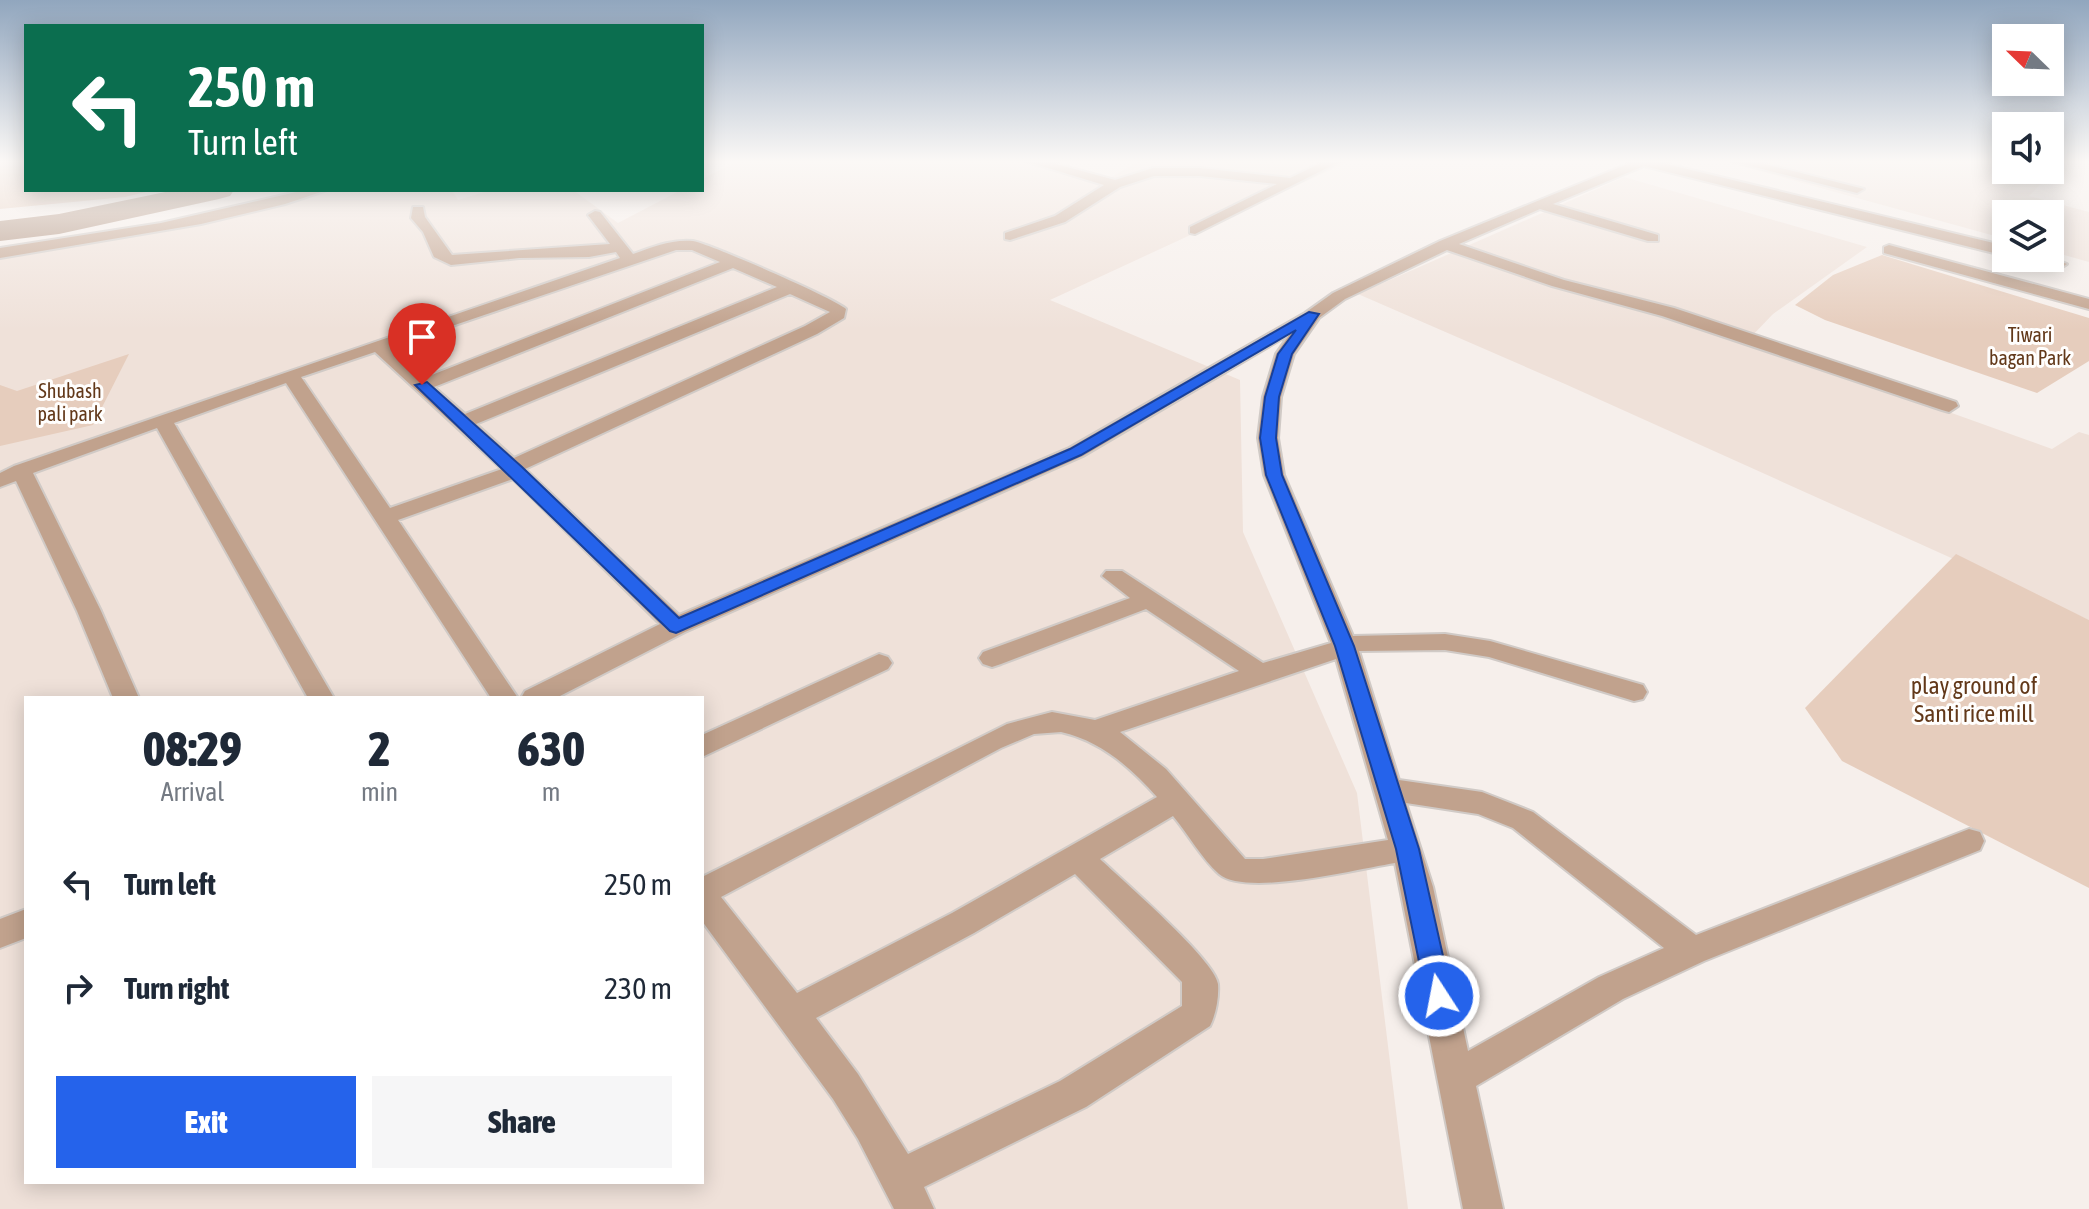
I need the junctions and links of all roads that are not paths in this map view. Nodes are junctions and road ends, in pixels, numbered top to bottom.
1 (221, 217) edge
2 (418, 217) edge
3 (597, 217) edge
4 (1062, 217) edge
5 (1220, 217) edge
6 (1507, 217) edge
7 (1583, 217) edge
8 (1866, 217) edge
9 (1195, 230) dead end
10 (1010, 236) dead end
11 (1653, 238) dead end
12 (1445, 244) junction
13 (1992, 248) edge
14 (1889, 250) dead end
15 (0, 253) edge
16 (624, 254) junction
17 (734, 262) junction
18 (792, 287) junction
19 (2089, 304) edge
20 (1313, 314) junction
21 (380, 347) junction
22 (290, 375) junction
23 (422, 385) junction
24 (1949, 406) dead end
25 (163, 421) junction
26 (463, 422) junction
27 (514, 469) junction
28 (10, 475) edge
29 (383, 518) junction
30 (1114, 576) dead end
31 (1149, 599) junction
32 (676, 626) junction
33 (1345, 646) junction
34 (992, 658) dead end
35 (879, 663) dead end
36 (1260, 673) junction
37 (563, 692) edge
38 (1634, 692) dead end
39 (125, 696) edge
40 (320, 696) edge
41 (504, 696) edge
42 (1097, 730) junction
43 (704, 746) edge
44 (1388, 789) junction
45 (1175, 801) junction
46 (1969, 841) dead end
47 (1407, 849) junction
48 (1078, 857) junction
49 (704, 893) edge
50 (704, 897) edge
51 (24, 924) edge
52 (0, 934) edge
53 (1692, 951) junction
54 (790, 1014) junction
55 (1455, 1078) junction
56 (908, 1194) edge
57 (1483, 1209) edge

1 - 15 street
2 - 16 street
3 - 16 street
4 - 10 street
5 - 9 street
6 - 12 street
7 - 11 street
8 - 13 street
12 - 20 street
12 - 24 street
14 - 19 street
16 - 17 street
16 - 21 street
17 - 18 street
17 - 23 street
18 - 26 street
18 - 27 street
20 - 32 street
20 - 33 street
21 - 22 street
21 - 23 street
22 - 25 street
22 - 29 street
23 - 26 street
25 - 28 street
25 - 40 street
26 - 27 street
27 - 29 street
27 - 32 street
28 - 39 street
29 - 41 street
30 - 31 street
31 - 34 street
31 - 36 street
32 - 37 street
33 - 36 street
33 - 38 street
33 - 44 street
35 - 43 street
36 - 42 street
42 - 45 street
42 - 49 street
44 - 47 street
44 - 53 street
45 - 47 street
45 - 48 street
46 - 53 street
47 - 55 street
48 - 54 street
48 - 56 street
50 - 54 street
51 - 52 street
53 - 55 street
54 - 56 street
55 - 57 street

